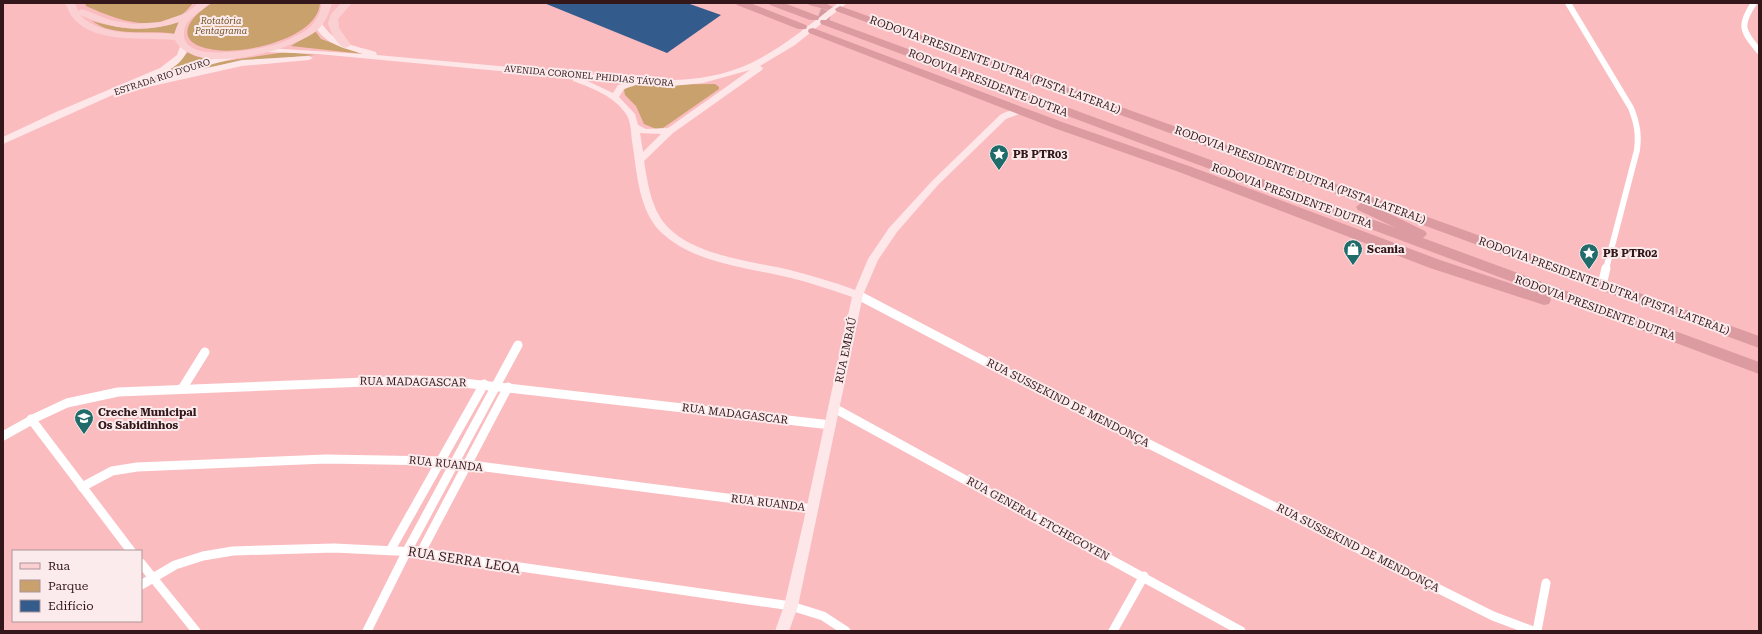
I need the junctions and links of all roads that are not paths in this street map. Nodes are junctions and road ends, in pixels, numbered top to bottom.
1 (205, 3) edge
2 (347, 3) edge
3 (741, 3) edge
4 (774, 3) edge
5 (792, 3) edge
6 (813, 3) edge
7 (1568, 3) edge
8 (1754, 3) edge
9 (72, 5) edge
10 (330, 5) edge
11 (829, 11) edge
12 (187, 16) junction
13 (318, 24) junction
14 (802, 30) junction
15 (813, 31) dead end
16 (178, 36) junction
17 (346, 45) junction
18 (184, 46) junction
19 (267, 50) junction
20 (1759, 51) edge
21 (774, 55) junction
22 (232, 56) junction
23 (362, 57) junction
24 (385, 58) junction
25 (544, 73) junction
26 (926, 74) junction
27 (642, 82) junction
28 (700, 82) junction
29 (130, 88) junction
30 (722, 95) junction
31 (614, 98) junction
32 (93, 100) junction
33 (997, 102) junction
34 (1021, 112) junction
35 (1003, 117) junction
36 (1079, 117) junction
37 (634, 126) junction
38 (670, 132) junction
39 (3, 141) edge
40 (640, 160) junction
41 (1270, 164) junction
42 (1420, 234) junction
43 (1602, 285) junction
44 (858, 295) junction
45 (1759, 342) edge
46 (518, 345) dead end
47 (205, 352) dead end
48 (1713, 352) junction
49 (1759, 358) edge
50 (1759, 368) edge
51 (484, 384) junction
52 (497, 386) junction
53 (508, 387) junction
54 (179, 389) junction
55 (834, 408) junction
56 (31, 419) junction
57 (830, 425) junction
58 (3, 436) edge
59 (439, 462) junction
60 (454, 464) junction
61 (466, 466) junction
62 (82, 487) junction
63 (813, 509) junction
64 (391, 549) junction
65 (131, 550) edge
66 (407, 551) junction
67 (421, 552) junction
68 (142, 564) edge
69 (1144, 576) junction
70 (152, 577) junction
71 (1546, 583) dead end
72 (142, 584) edge
73 (791, 606) junction
74 (196, 631) edge
75 (367, 631) edge
76 (782, 631) edge
77 (846, 631) edge
78 (1113, 631) edge
79 (1241, 631) edge
80 (1533, 631) edge
81 (1537, 631) edge

1 - 12 main road
2 - 17 main road
3 - 14 highway
4 - 11 highway, RODOVIA PRESIDENTE DUTRA
5 - 11 highway, RODOVIA PRESIDENTE DUTRA
6 - 11 highway
7 - 43 street
8 - 20 street
9 - 12 main road
9 - 16 main road
10 - 13 main road
11 - 14 street, AVENIDA CORONEL PHIDIAS TÁVORA
11 - 36 highway, RODOVIA PRESIDENTE DUTRA
11 - 41 highway, RODOVIA PRESIDENTE DUTRA (PISTA LATERAL)
11 - 42 highway, RODOVIA PRESIDENTE DUTRA
12 - 16 main road
13 - 17 street, AVENIDA CORONEL PHIDIAS TÁVORA
13 - 19 main road
14 - 21 street, AVENIDA CORONEL PHIDIAS TÁVORA
15 - 26 highway
16 - 18 main road
17 - 24 street, AVENIDA CORONEL PHIDIAS TÁVORA
18 - 22 main road
18 - 32 street, ESTRADA RIO D'OURO
19 - 22 main road
19 - 23 street, AVENIDA CORONEL PHIDIAS TÁVORA
21 - 28 street, AVENIDA CORONEL PHIDIAS TÁVORA
21 - 30 street
22 - 29 street, ESTRADA RIO D'OURO
23 - 24 street, AVENIDA CORONEL PHIDIAS TÁVORA
23 - 29 street
24 - 25 street, AVENIDA CORONEL PHIDIAS TÁVORA
25 - 27 street, AVENIDA CORONEL PHIDIAS TÁVORA
25 - 31 street, RUA SUSSEKIND DE MENDONÇA
26 - 33 highway
26 - 36 highway
27 - 28 street, AVENIDA CORONEL PHIDIAS TÁVORA
27 - 31 street
28 - 30 street
29 - 32 street, ESTRADA RIO D'OURO
30 - 38 street
31 - 37 street, RUA SUSSEKIND DE MENDONÇA
32 - 39 street, ESTRADA RIO D'OURO
33 - 34 highway
33 - 35 street
34 - 35 street, RUA EMBAÚ
34 - 48 highway
35 - 44 street, RUA EMBAÚ
36 - 48 highway, RODOVIA PRESIDENTE DUTRA
37 - 38 street
37 - 40 street, RUA SUSSEKIND DE MENDONÇA
38 - 40 street
40 - 44 street, RUA SUSSEKIND DE MENDONÇA
41 - 42 highway
41 - 43 highway, RODOVIA PRESIDENTE DUTRA (PISTA LATERAL)
42 - 49 highway, RODOVIA PRESIDENTE DUTRA
43 - 45 highway, RODOVIA PRESIDENTE DUTRA (PISTA LATERAL)
44 - 55 street, RUA EMBAÚ
44 - 80 street, RUA SUSSEKIND DE MENDONÇA
46 - 52 street
47 - 54 street
48 - 50 highway, RODOVIA PRESIDENTE DUTRA
51 - 52 street, RUA MADAGASCAR
51 - 54 street, RUA MADAGASCAR
51 - 59 street
52 - 53 street, RUA MADAGASCAR
52 - 60 street
53 - 57 street, RUA MADAGASCAR
53 - 61 street
54 - 56 street, RUA MADAGASCAR
55 - 57 street, RUA EMBAÚ
55 - 69 street, RUA GENERAL ETCHEGOYEN
56 - 58 street, RUA MADAGASCAR
56 - 62 street
57 - 63 street, RUA EMBAÚ
59 - 60 street, RUA RUANDA
59 - 62 street, RUA RUANDA
59 - 64 street
60 - 61 street, RUA RUANDA
60 - 66 street
61 - 63 street, RUA RUANDA
61 - 67 street
62 - 65 street
63 - 73 street, RUA EMBAÚ
64 - 66 street, RUA SERRA LEOA
64 - 70 street, RUA SERRA LEOA
66 - 67 street, RUA SERRA LEOA
66 - 75 street
67 - 73 street, RUA SERRA LEOA
68 - 70 street
69 - 78 street
69 - 79 street, RUA GENERAL ETCHEGOYEN
70 - 72 street, RUA SERRA LEOA
70 - 74 street
71 - 81 street
73 - 76 street, RUA EMBAÚ
73 - 77 street, RUA SERRA LEOA

